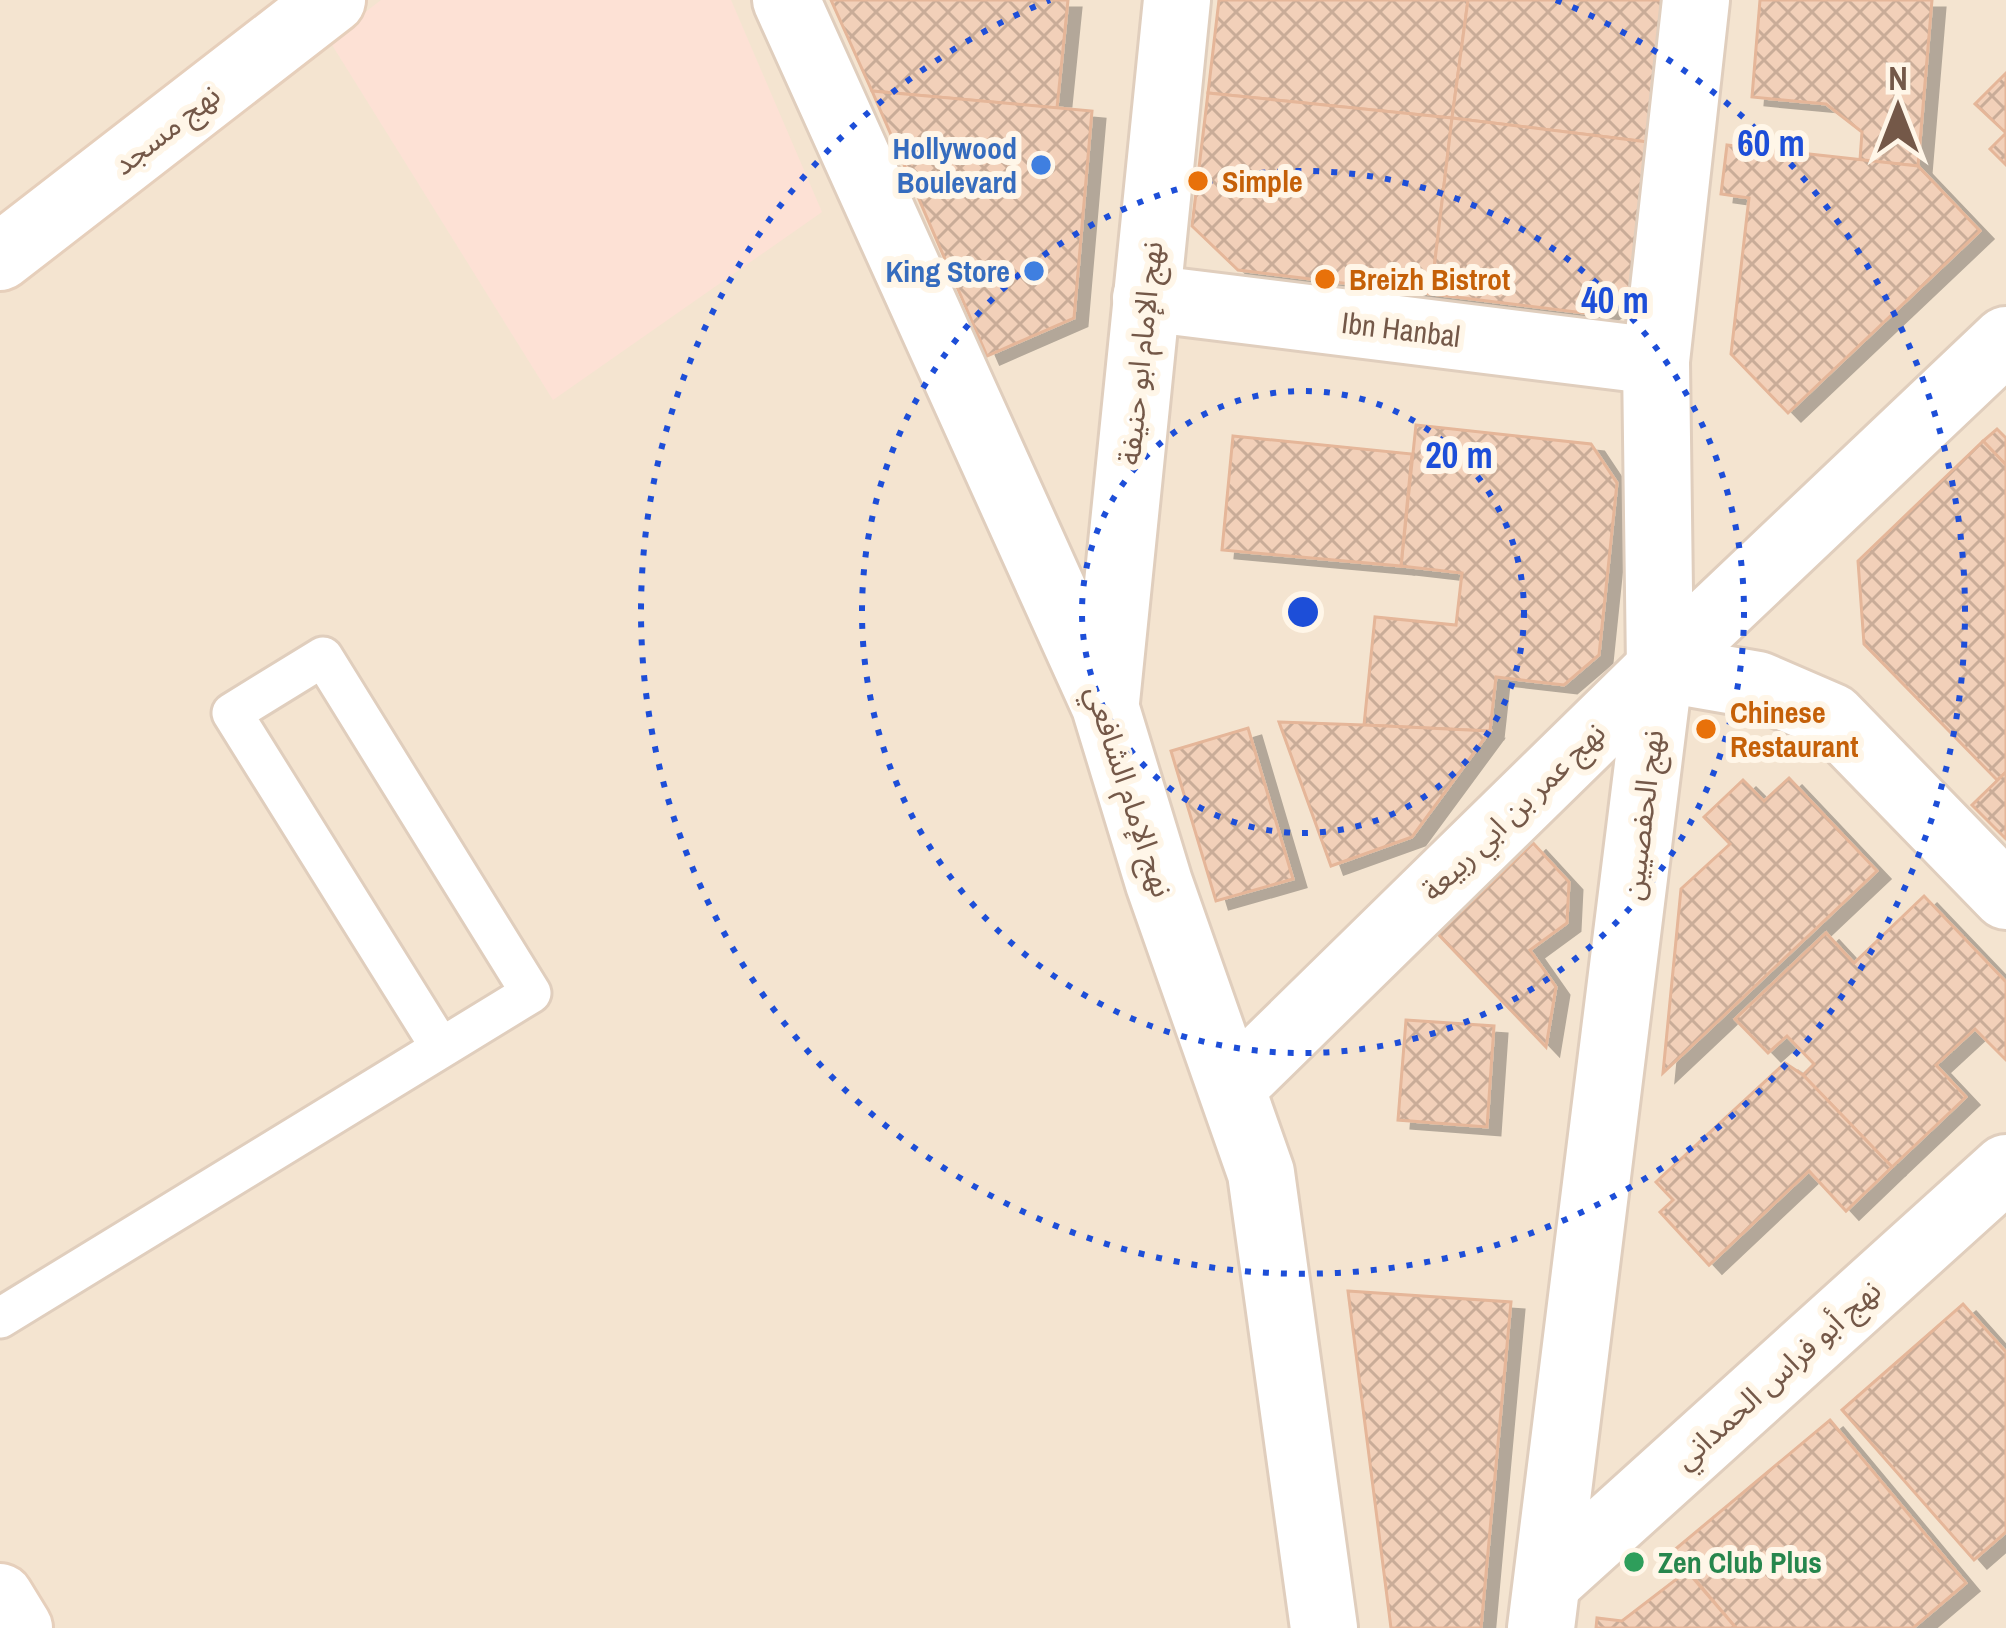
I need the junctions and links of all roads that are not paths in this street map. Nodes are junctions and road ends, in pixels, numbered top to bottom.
1 (332, 0) edge
2 (786, 0) edge
3 (1177, 0) edge
4 (1696, 0) edge
5 (0, 257) edge
6 (1146, 298) junction
7 (2006, 340) edge
8 (1656, 361) junction
9 (1660, 668) junction
10 (1105, 706) junction
11 (2006, 896) edge
12 (441, 1048) junction
13 (1232, 1088) junction
14 (2006, 1168) edge
15 (0, 1318) edge
16 (0, 1598) edge
17 (1545, 1604) edge
18 (19, 1628) edge
19 (1324, 1628) edge

1 - 5 street, نهج مسجد
2 - 10 street, نهج الإمام الشافعي
3 - 6 street, نهج الإمام ابو حنيفة
4 - 8 street, نهج الحفصيين
6 - 8 street, Ibn Hanbal
6 - 10 street, نهج الإمام ابو حنيفة
7 - 9 street, نهج عمر بن ابي ربيعة
8 - 9 street, نهج الحفصيين
9 - 11 street
9 - 13 street, نهج عمر بن ابي ربيعة
9 - 17 street, نهج الحفصيين
10 - 13 street, نهج الإمام الشافعي
12 - 12 lane
12 - 15 lane
13 - 19 street, نهج الإمام الشافعي
14 - 17 street, نهج أبو فراس الحمداني
16 - 18 street

